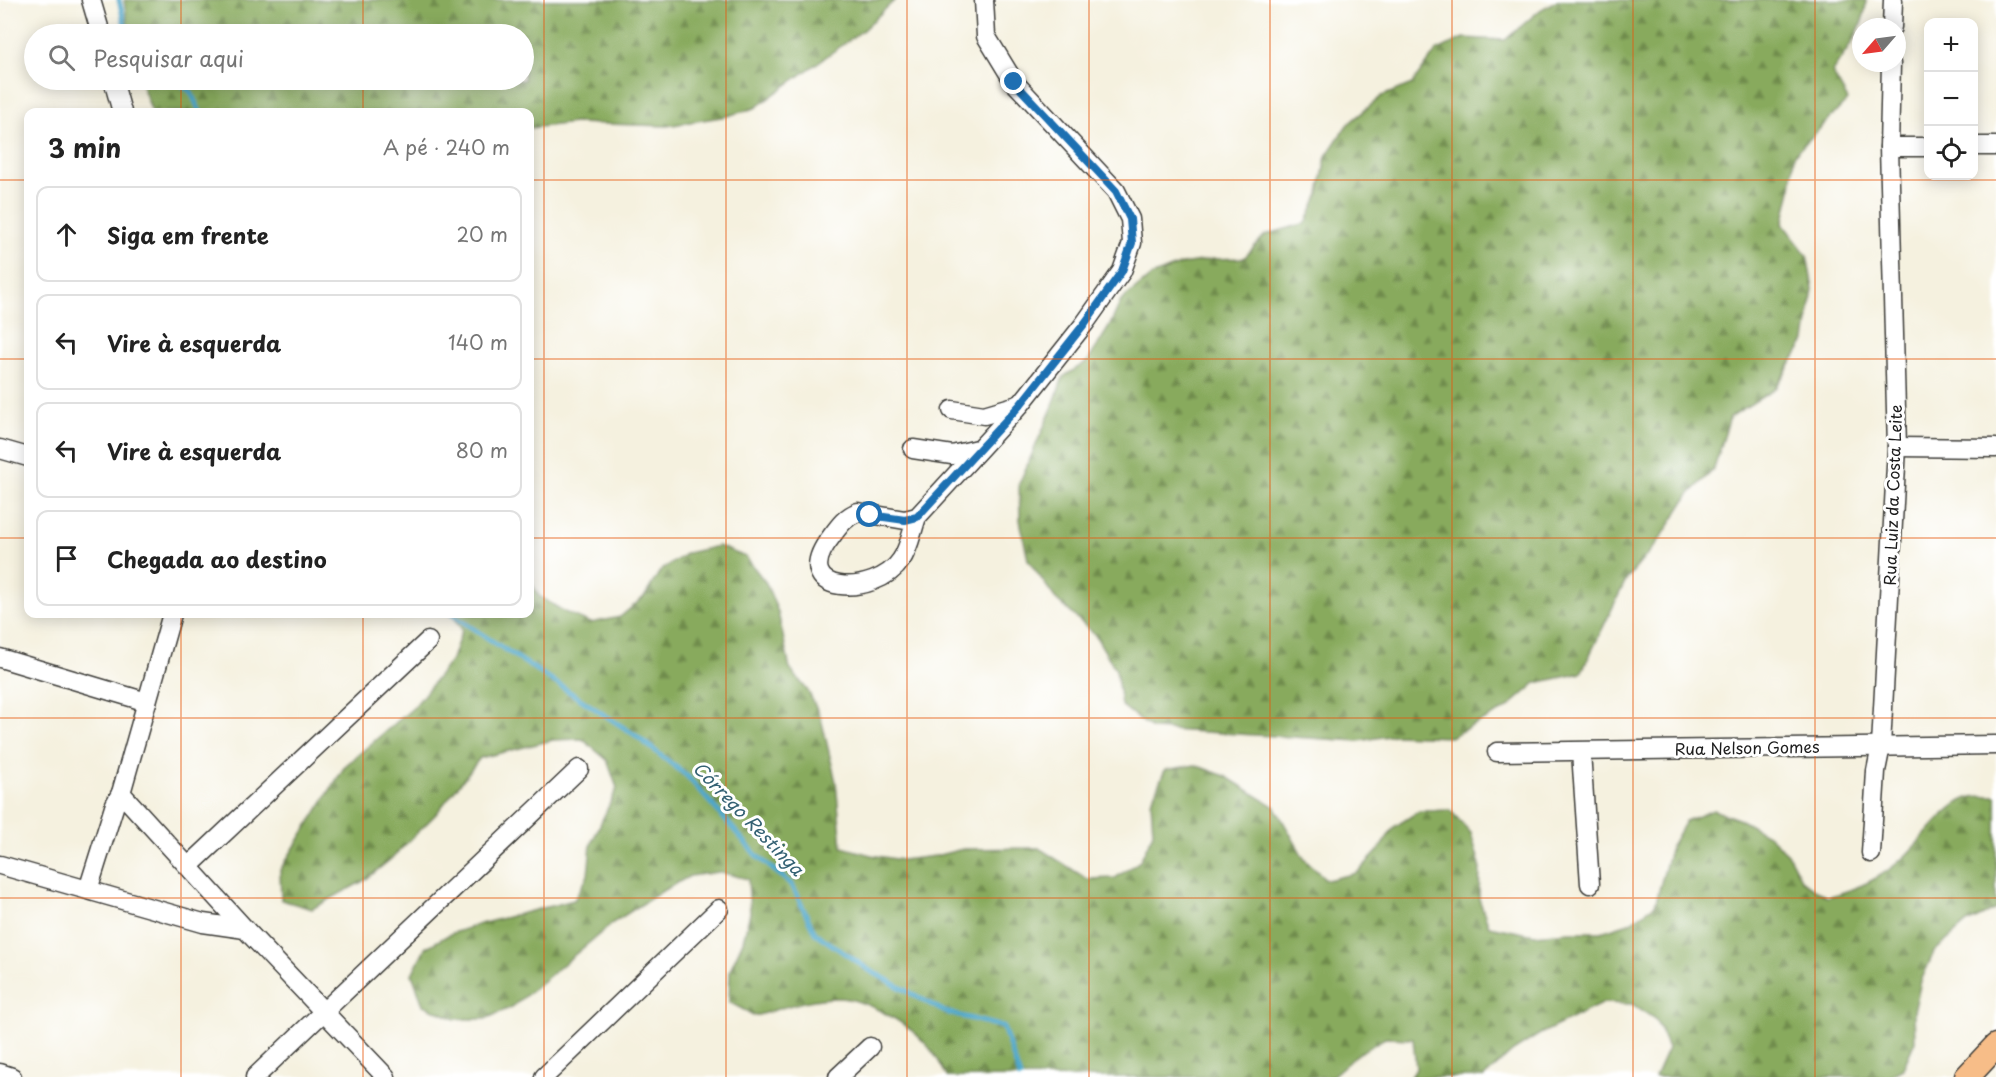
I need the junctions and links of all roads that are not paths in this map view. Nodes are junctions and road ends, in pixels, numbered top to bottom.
1 (92, 0) edge
2 (984, 0) edge
3 (1893, 0) edge
4 (1892, 18) edge
5 (98, 24) edge
6 (1891, 72) edge
7 (116, 90) edge
8 (121, 108) edge
9 (1978, 146) edge
10 (1996, 146) edge
11 (1889, 147) junction
12 (1924, 147) edge
13 (1020, 405) junction
14 (952, 410) dead end
15 (976, 413) junction
16 (983, 445) junction
17 (1897, 447) junction
18 (1996, 448) edge
19 (0, 449) edge
20 (913, 449) dead end
21 (24, 456) edge
22 (917, 517) junction
23 (171, 618) edge
24 (428, 640) dead end
25 (0, 658) edge
26 (147, 702) junction
27 (1996, 745) edge
28 (1881, 746) junction
29 (1497, 752) dead end
30 (1581, 752) junction
31 (579, 769) dead end
32 (121, 793) junction
33 (1871, 853) dead end
34 (0, 865) edge
35 (189, 866) junction
36 (1590, 884) dead end
37 (88, 890) junction
38 (719, 909) dead end
39 (245, 929) junction
40 (325, 1011) junction
41 (1996, 1046) edge
42 (870, 1047) dead end
43 (0, 1073) edge
44 (12, 1077) edge
45 (255, 1077) edge
46 (386, 1077) edge
47 (544, 1077) edge
48 (838, 1077) edge
49 (1967, 1077) edge

1 - 5 street
2 - 13 street
3 - 4 street
6 - 11 street, Rua Luiz da Costa Leite
7 - 8 street
9 - 10 street
11 - 12 street
11 - 17 street, Rua Luiz da Costa Leite
13 - 15 street
13 - 16 street
14 - 15 street
15 - 16 street
16 - 20 street
16 - 22 street
17 - 18 street
17 - 28 street, Rua Luiz da Costa Leite
19 - 21 street
22 - 22 street
23 - 26 street
24 - 35 street
25 - 26 street
26 - 32 street
27 - 28 street, Rua Nelson Gomes
28 - 30 street, Rua Nelson Gomes
28 - 33 street, Rua Luiz da Costa Leite
29 - 30 street, Rua Nelson Gomes
30 - 36 street
31 - 40 street
32 - 35 street
32 - 37 street
34 - 37 street
35 - 39 street
37 - 39 street
38 - 47 street
39 - 40 street
40 - 45 street
40 - 46 street
41 - 49 main road
42 - 48 street
43 - 44 street

